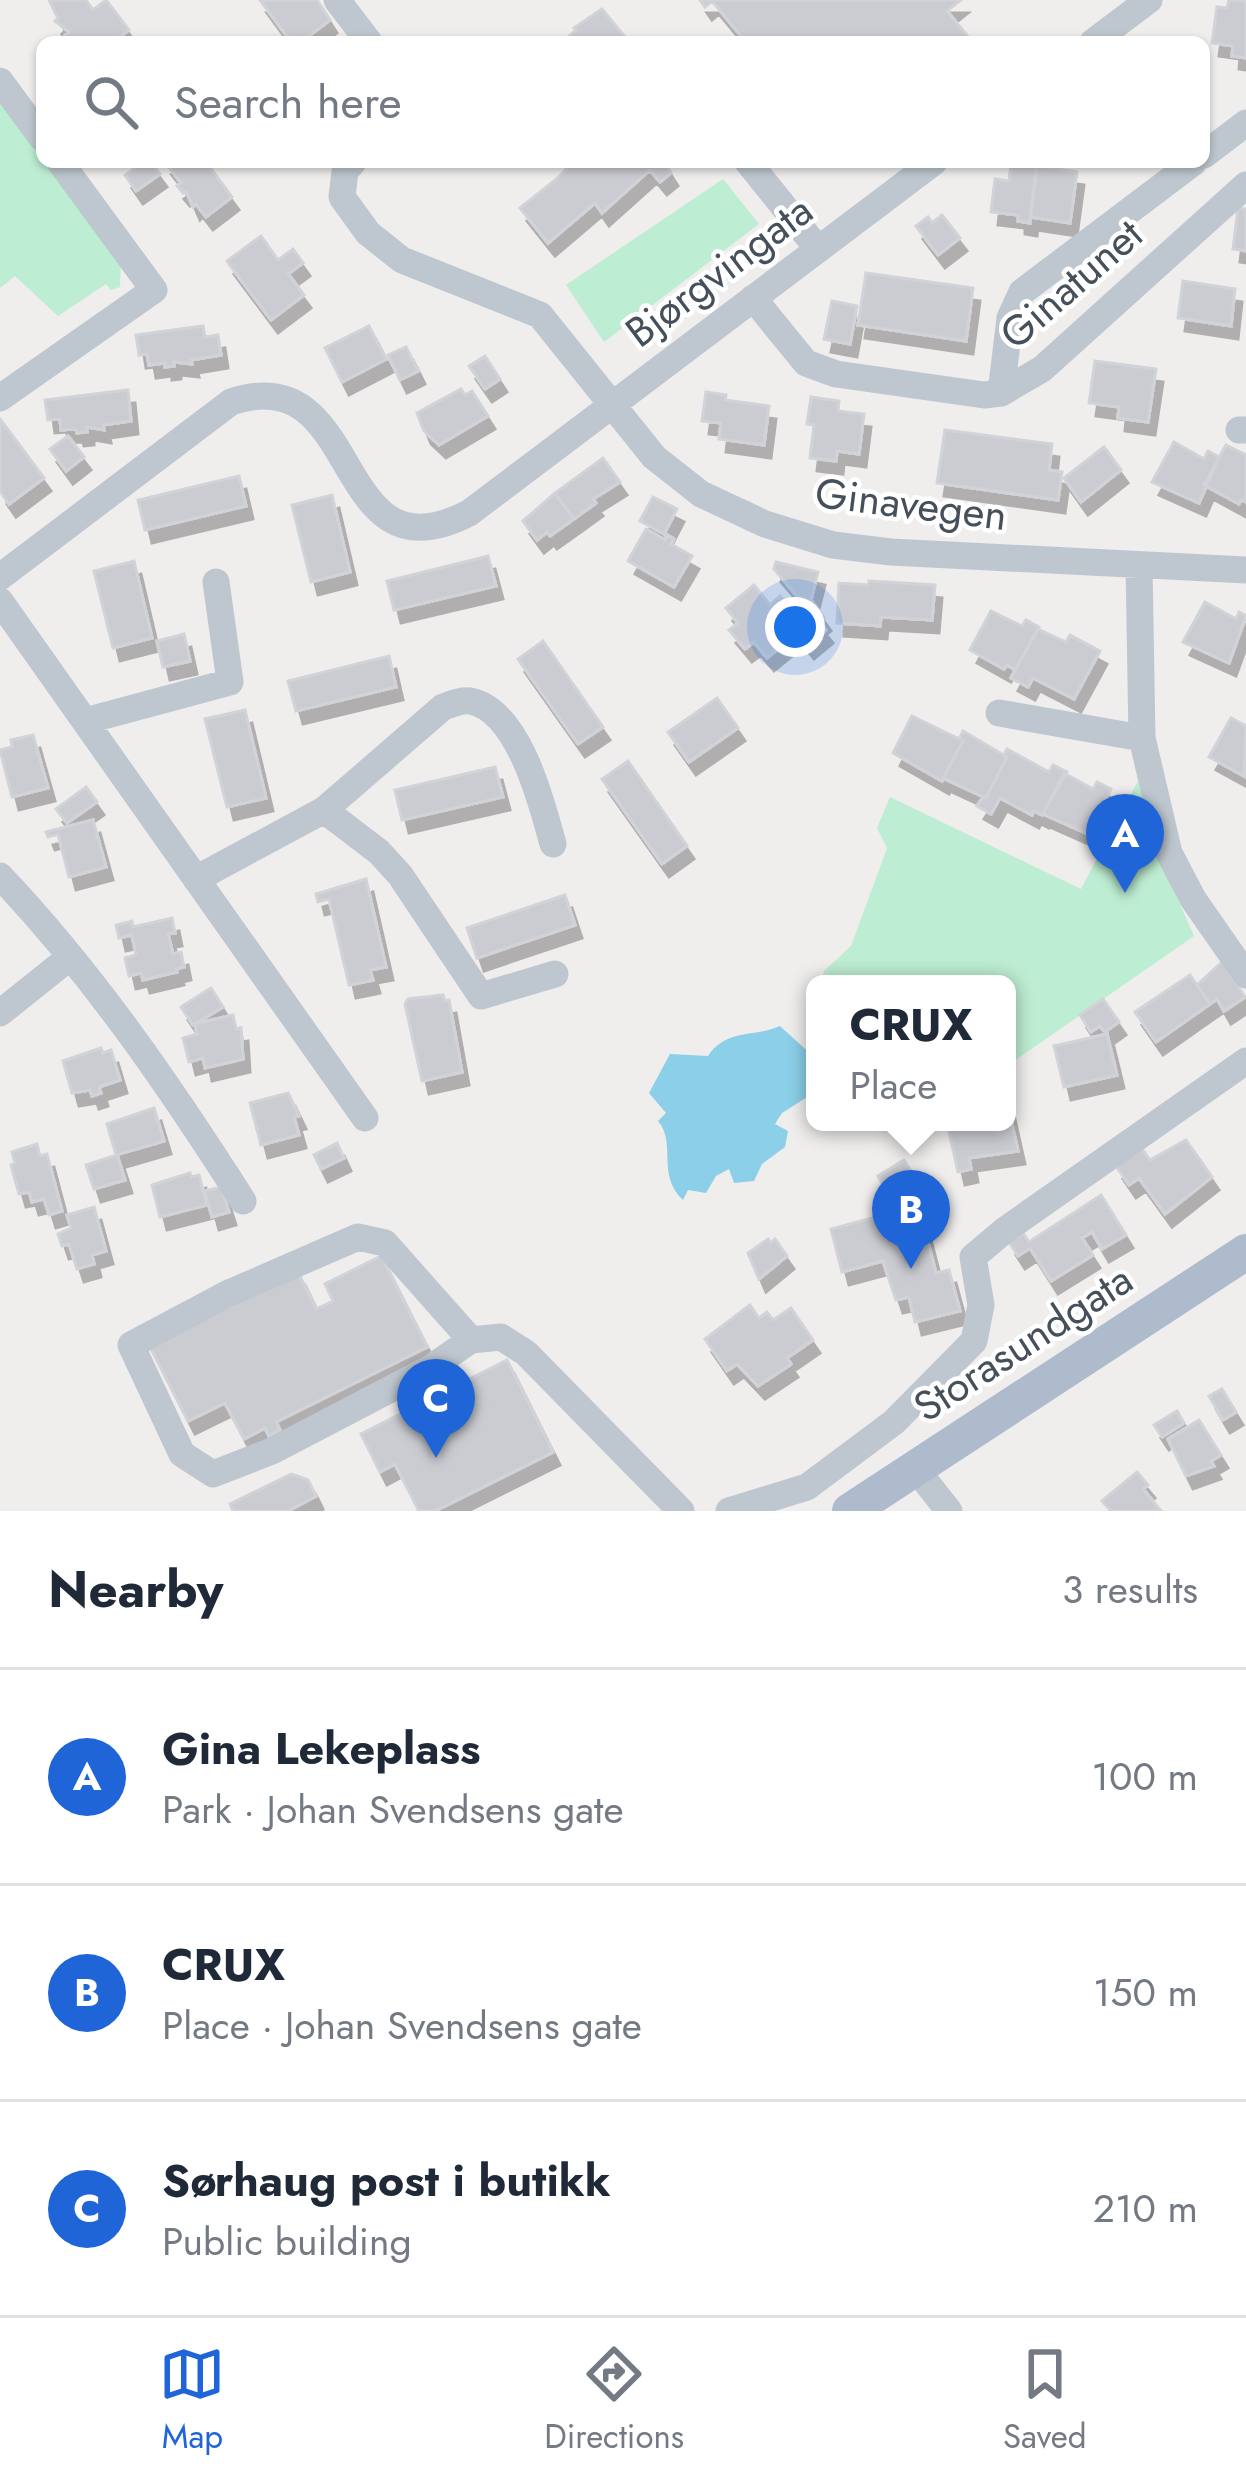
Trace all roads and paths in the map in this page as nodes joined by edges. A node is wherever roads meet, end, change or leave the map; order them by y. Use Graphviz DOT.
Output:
graph roads {
  1 [pos="338,0"];
  2 [pos="1149,0"];
  3 [pos="365,36"];
  4 [pos="1101,36"];
  5 [pos="0,81"];
  6 [pos="1246,123"];
  7 [pos="36,130"];
  8 [pos="1210,150"];
  9 [pos="64,168"];
  10 [pos="348,168"];
  11 [pos="753,168"];
  12 [pos="926,168"];
  13 [pos="1187,168"];
  14 [pos="1246,185"];
  15 [pos="818,250"];
  16 [pos="753,298"];
  17 [pos="1001,393"];
  18 [pos="0,398"];
  19 [pos="613,404"];
  20 [pos="1138,565"];
  21 [pos="1246,570"];
  22 [pos="0,577"];
  23 [pos="215,582"];
  24 [pos="0,602"];
  25 [pos="999,713"];
  26 [pos="85,721"];
  27 [pos="1142,738"];
  28 [pos="324,809"];
  29 [pos="553,844"];
  30 [pos="0,876"];
  31 [pos="196,879"];
  32 [pos="70,957"];
  33 [pos="555,974"];
  34 [pos="1246,975"];
  35 [pos="0,1013"];
  36 [pos="1246,1061"];
  37 [pos="365,1118"];
  38 [pos="243,1201"];
  39 [pos="1246,1252"];
  40 [pos="471,1340"];
  41 [pos="915,1468"];
  42 [pos="681,1511"];
  43 [pos="729,1511"];
  44 [pos="850,1511"];
  45 [pos="949,1511"];
  1 -- 3 [label="street"];
  2 -- 4 [label="street"];
  5 -- 7 [label="street"];
  6 -- 8 [label="street"];
  9 -- 18 [label="street"];
  10 -- 19 [label="street, Bjørgvingata"];
  11 -- 15 [label="street"];
  12 -- 15 [label="street, Bjørgvingata"];
  13 -- 17 [label="street, Ginatunet"];
  14 -- 17 [label="street, Ginatunet"];
  15 -- 16 [label="street, Bjørgvingata"];
  16 -- 17 [label="street, Ginatunet"];
  16 -- 19 [label="street, Bjørgvingata"];
  19 -- 20 [label="street, Ginavegen"];
  19 -- 22 [label="street, Bjørgvingata"];
  20 -- 21 [label="street, Ginavegen"];
  20 -- 27 [label="street"];
  23 -- 26 [label="street"];
  24 -- 26 [label="street"];
  25 -- 27 [label="street"];
  26 -- 31 [label="street"];
  27 -- 34 [label="street"];
  28 -- 29 [label="street"];
  28 -- 31 [label="street"];
  28 -- 33 [label="street"];
  30 -- 32 [label="street"];
  31 -- 37 [label="street"];
  32 -- 35 [label="street"];
  32 -- 38 [label="street"];
  36 -- 43 [label="street"];
  39 -- 41 [label="main road, Storasundgata"];
  40 -- 40 [label="street"];
  40 -- 42 [label="street"];
  41 -- 44 [label="main road, Storasundgata"];
  41 -- 45 [label="street"];
}
